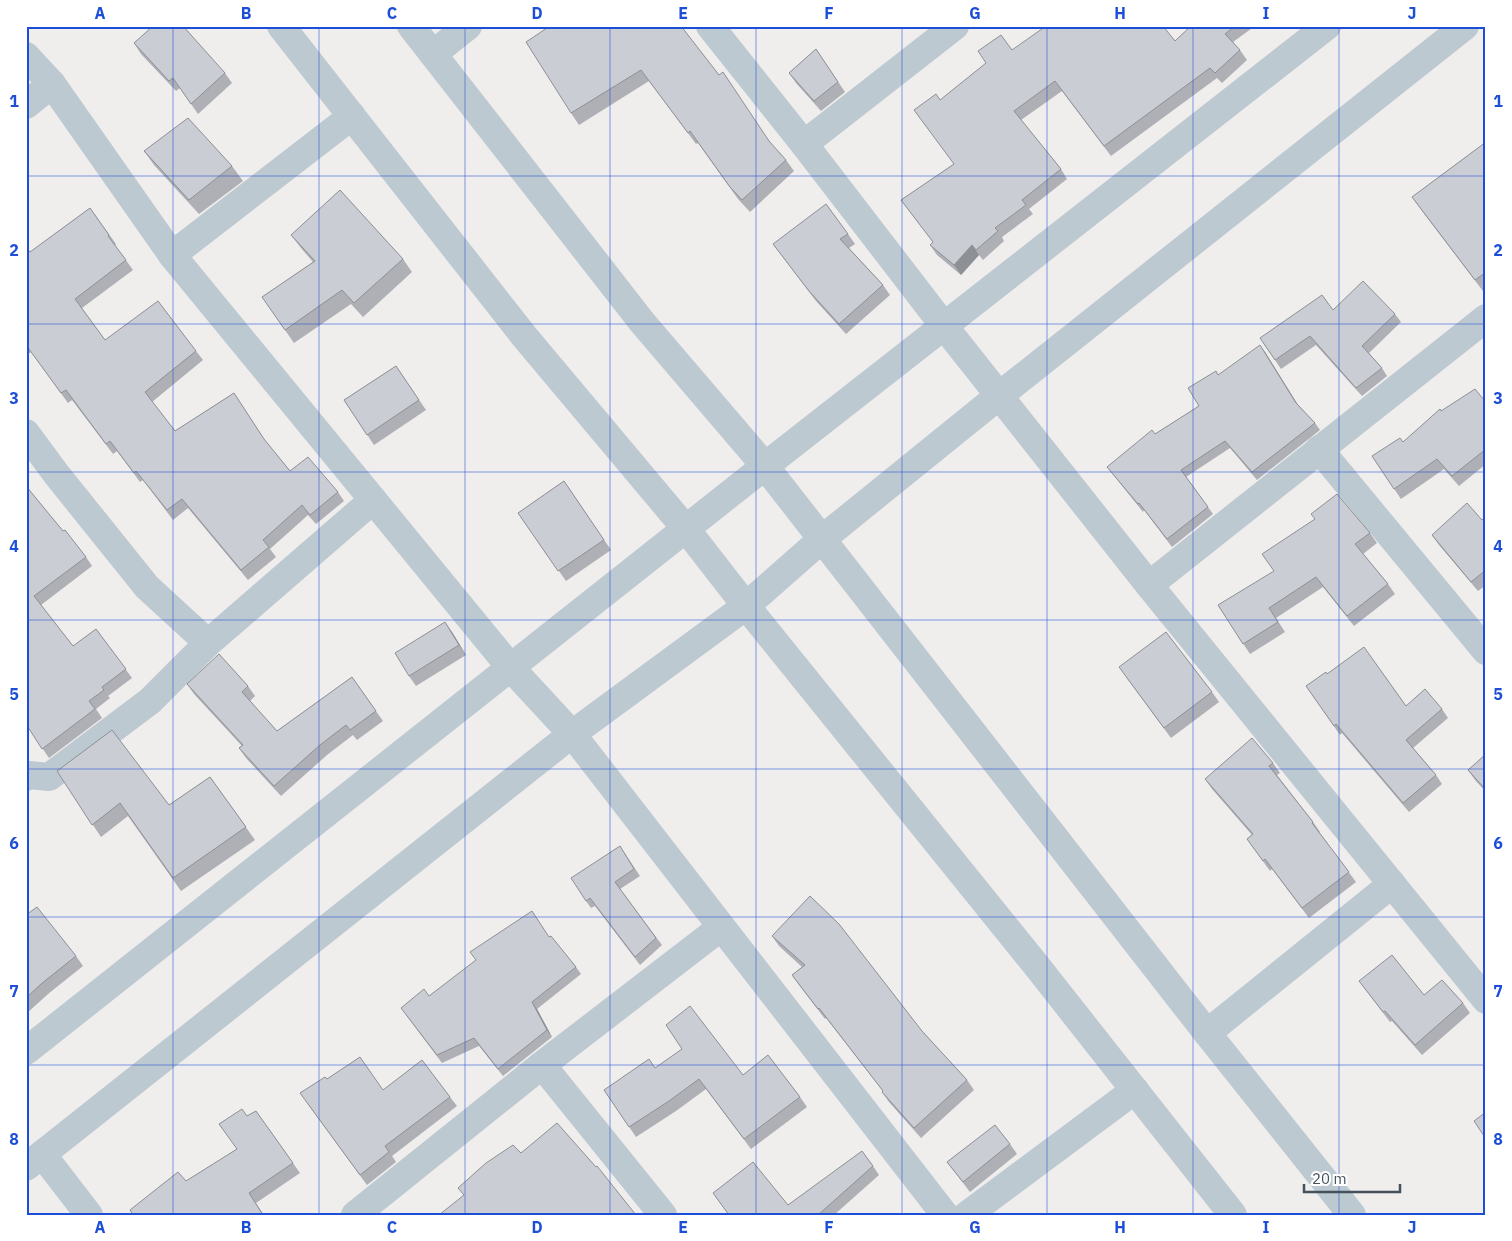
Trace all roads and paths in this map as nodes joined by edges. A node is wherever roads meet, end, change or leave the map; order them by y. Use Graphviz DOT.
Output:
graph roads {
  1 [pos="281,26"];
  2 [pos="411,26"];
  3 [pos="468,26"];
  4 [pos="710,26"];
  5 [pos="955,26"];
  6 [pos="1327,26"];
  7 [pos="1465,26"];
  8 [pos="432,54"];
  9 [pos="26,56"];
  10 [pos="52,84"];
  11 [pos="26,105"];
  12 [pos="352,116"];
  13 [pos="804,144"];
  14 [pos="172,255"];
  15 [pos="1486,318"];
  16 [pos="944,326"];
  17 [pos="1000,395"];
  18 [pos="26,433"];
  19 [pos="1319,449"];
  20 [pos="765,466"];
  21 [pos="372,500"];
  22 [pos="686,529"];
  23 [pos="822,539"];
  24 [pos="1149,585"];
  25 [pos="746,606"];
  26 [pos="208,643"];
  27 [pos="1486,651"];
  28 [pos="511,668"];
  29 [pos="572,734"];
  30 [pos="27,775"];
  31 [pos="1392,884"];
  32 [pos="720,928"];
  33 [pos="1481,984"];
  34 [pos="1207,1033"];
  35 [pos="26,1051"];
  36 [pos="542,1065"];
  37 [pos="1136,1090"];
  38 [pos="34,1160"];
  39 [pos="369,1210"];
  40 [pos="90,1215"];
  41 [pos="663,1215"];
  42 [pos="945,1215"];
  43 [pos="967,1215"];
  44 [pos="1233,1215"];
  45 [pos="1352,1215"];
  1 -- 12 [label="street"];
  2 -- 8 [label="street"];
  3 -- 8 [label="street"];
  4 -- 13 [label="street"];
  5 -- 13 [label="street"];
  6 -- 16 [label="street"];
  7 -- 17 [label="street"];
  8 -- 20 [label="street"];
  9 -- 10 [label="street"];
  10 -- 11 [label="street"];
  10 -- 14 [label="street"];
  12 -- 14 [label="street"];
  12 -- 22 [label="street"];
  13 -- 16 [label="street"];
  14 -- 21 [label="street"];
  15 -- 19 [label="street"];
  16 -- 17 [label="street"];
  16 -- 20 [label="street"];
  17 -- 23 [label="street"];
  17 -- 24 [label="street"];
  18 -- 26 [label="street"];
  19 -- 24 [label="street"];
  19 -- 27 [label="street"];
  20 -- 22 [label="street"];
  20 -- 23 [label="street"];
  21 -- 26 [label="street"];
  21 -- 28 [label="street"];
  22 -- 25 [label="street"];
  22 -- 28 [label="street"];
  23 -- 25 [label="street"];
  23 -- 34 [label="street"];
  24 -- 31 [label="street"];
  25 -- 29 [label="street"];
  25 -- 37 [label="street"];
  26 -- 30 [label="street"];
  28 -- 29 [label="street"];
  28 -- 35 [label="street"];
  29 -- 32 [label="street"];
  29 -- 38 [label="street"];
  31 -- 33 [label="street"];
  31 -- 34 [label="street"];
  32 -- 36 [label="street"];
  32 -- 42 [label="street"];
  34 -- 45 [label="street"];
  36 -- 39 [label="street"];
  36 -- 41 [label="street"];
  37 -- 43 [label="street"];
  37 -- 44 [label="street"];
  38 -- 40 [label="street"];
}
